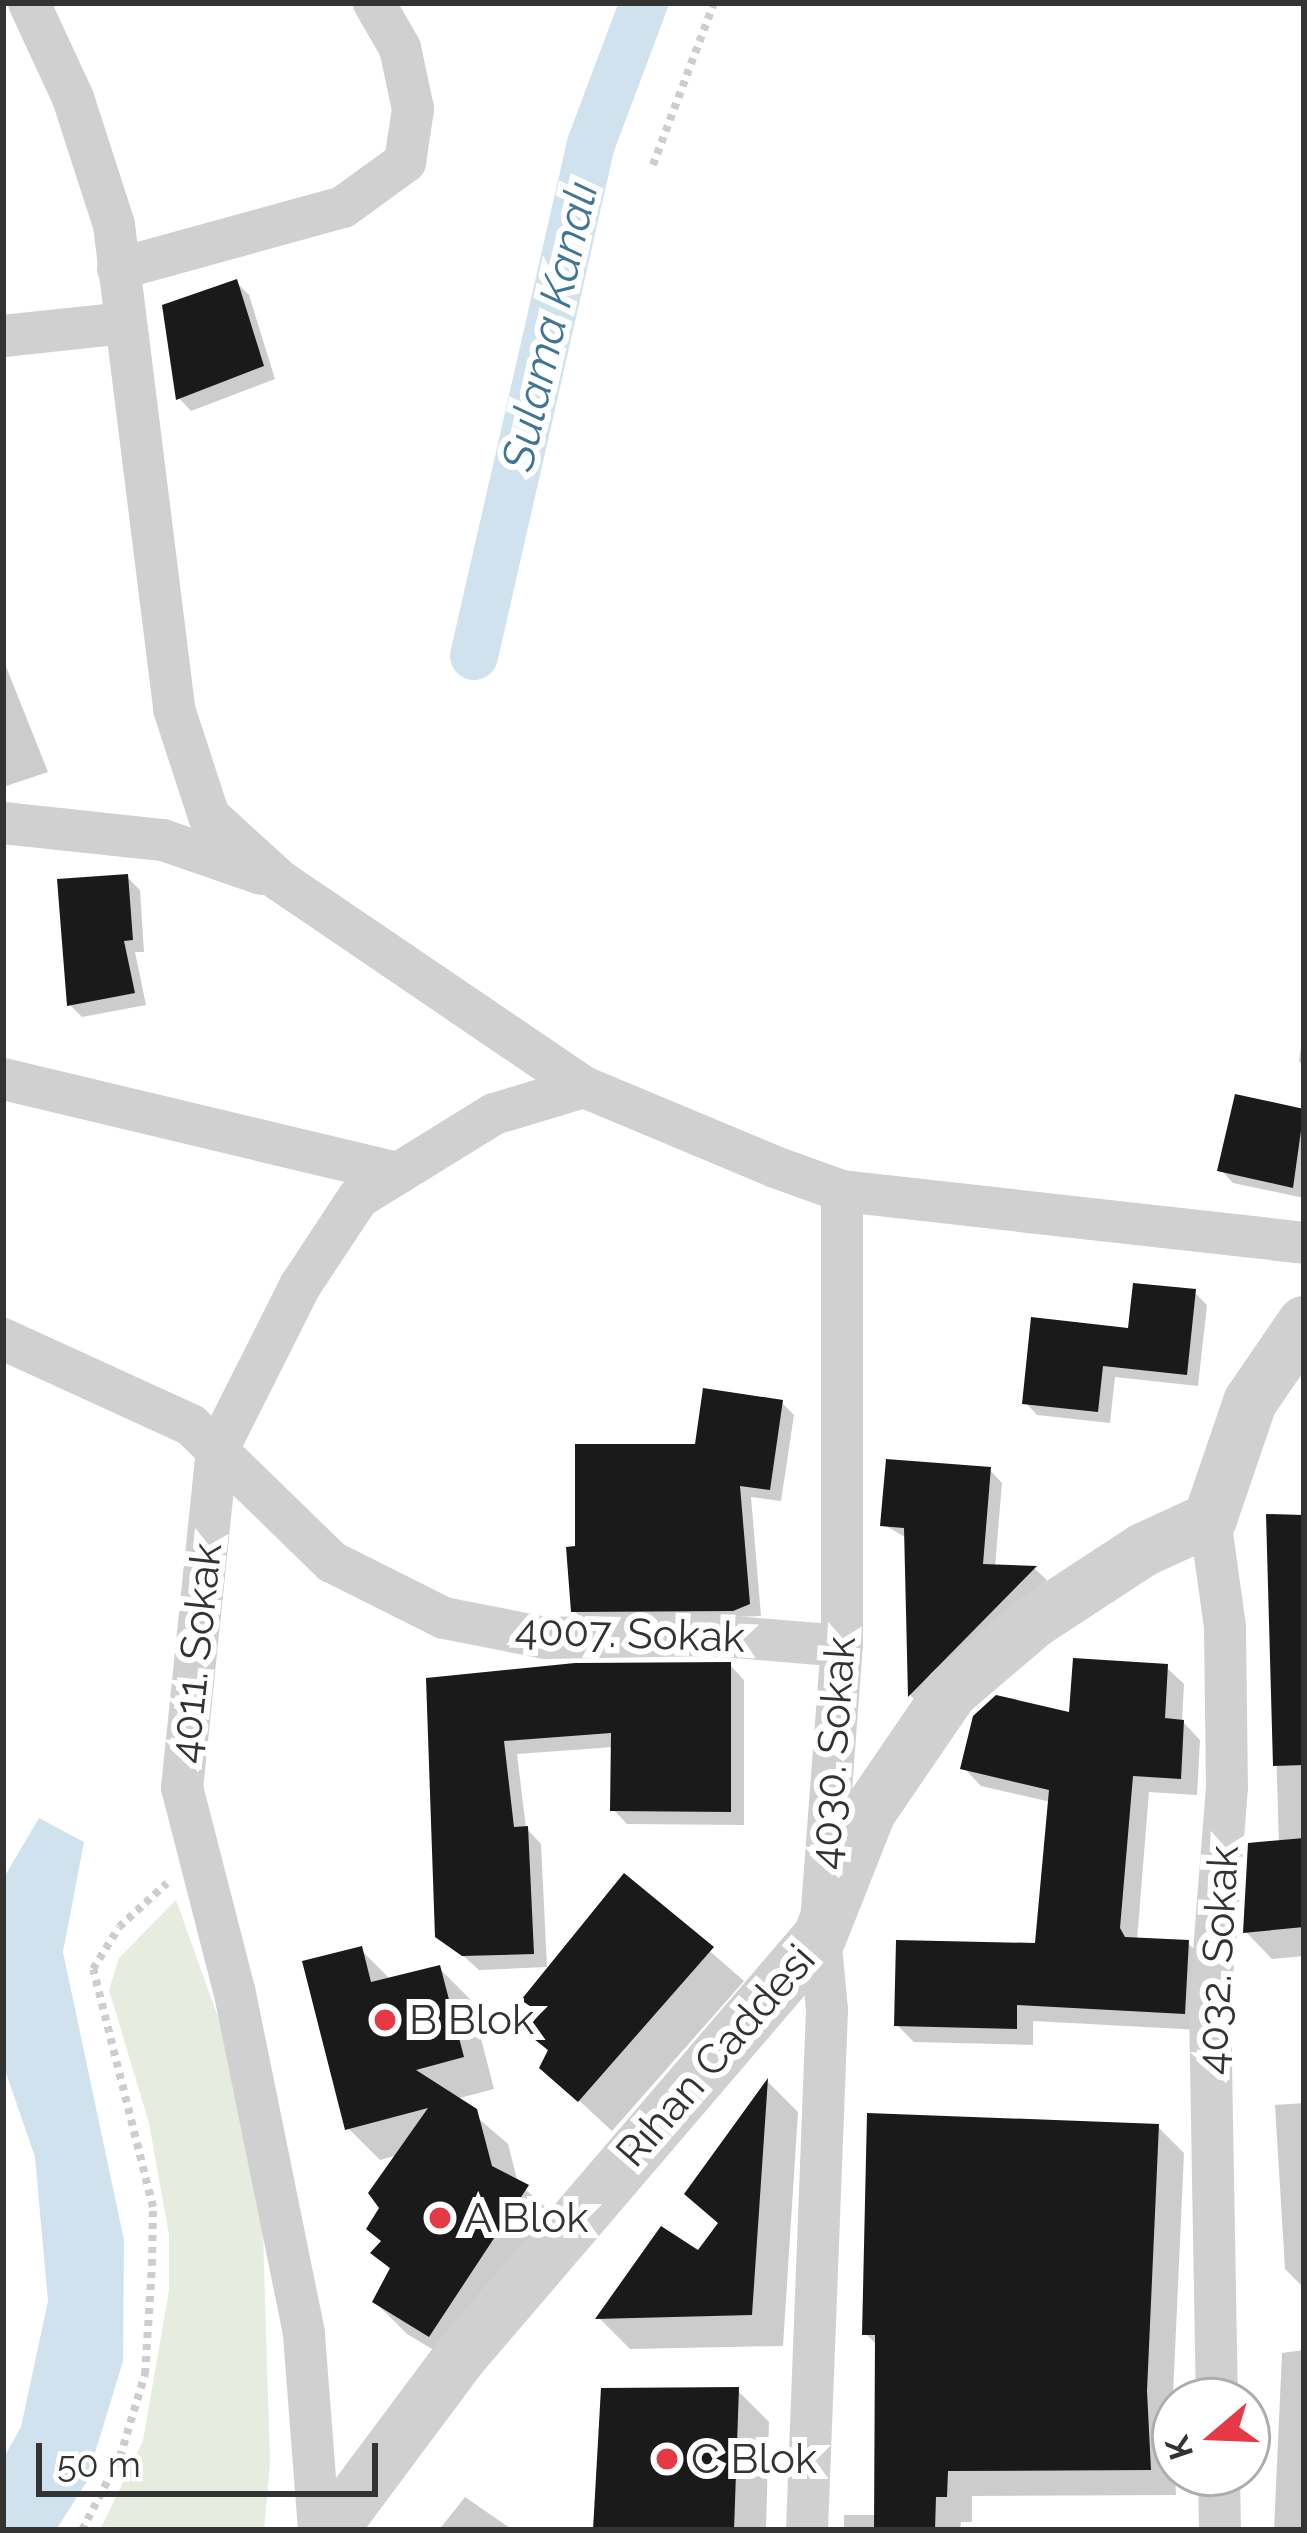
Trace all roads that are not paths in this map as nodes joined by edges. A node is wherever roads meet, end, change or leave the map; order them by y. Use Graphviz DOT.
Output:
graph roads {
  1 [pos="28,3"];
  2 [pos="374,3"];
  3 [pos="118,268"];
  4 [pos="124,323"];
  5 [pos="3,336"];
  6 [pos="3,823"];
  7 [pos="279,880"];
  8 [pos="3,1079"];
  9 [pos="584,1087"];
  10 [pos="398,1173"];
  11 [pos="842,1191"];
  12 [pos="1304,1243"];
  13 [pos="1304,1323"];
  14 [pos="3,1339"];
  15 [pos="217,1451"];
  16 [pos="1210,1519"];
  17 [pos="842,1646"];
  18 [pos="820,1936"];
  19 [pos="1217,2377"];
  20 [pos="1219,2497"];
  21 [pos="319,2530"];
  22 [pos="331,2530"];
  23 [pos="807,2530"];
  24 [pos="1220,2530"];
  1 -- 3 [label="street"];
  2 -- 3 [label="street"];
  3 -- 4 [label="street"];
  4 -- 5 [label="street"];
  4 -- 7 [label="street"];
  6 -- 7 [label="street"];
  7 -- 9 [label="street"];
  8 -- 10 [label="street"];
  9 -- 10 [label="street, 4011. Sokak"];
  9 -- 11 [label="street"];
  10 -- 15 [label="street, 4011. Sokak"];
  11 -- 12 [label="street"];
  11 -- 17 [label="street, 4030. Sokak"];
  13 -- 16 [label="street"];
  14 -- 15 [label="street, 4007. Sokak"];
  15 -- 17 [label="street, 4007. Sokak"];
  15 -- 21 [label="street, 4011. Sokak"];
  16 -- 18 [label="street, Rıhan Caddesi"];
  16 -- 19 [label="street, 4032. Sokak"];
  17 -- 18 [label="street, 4030. Sokak"];
  18 -- 22 [label="street, Rıhan Caddesi"];
  18 -- 23 [label="street, 4030. Sokak"];
  20 -- 24 [label="street"];
}
